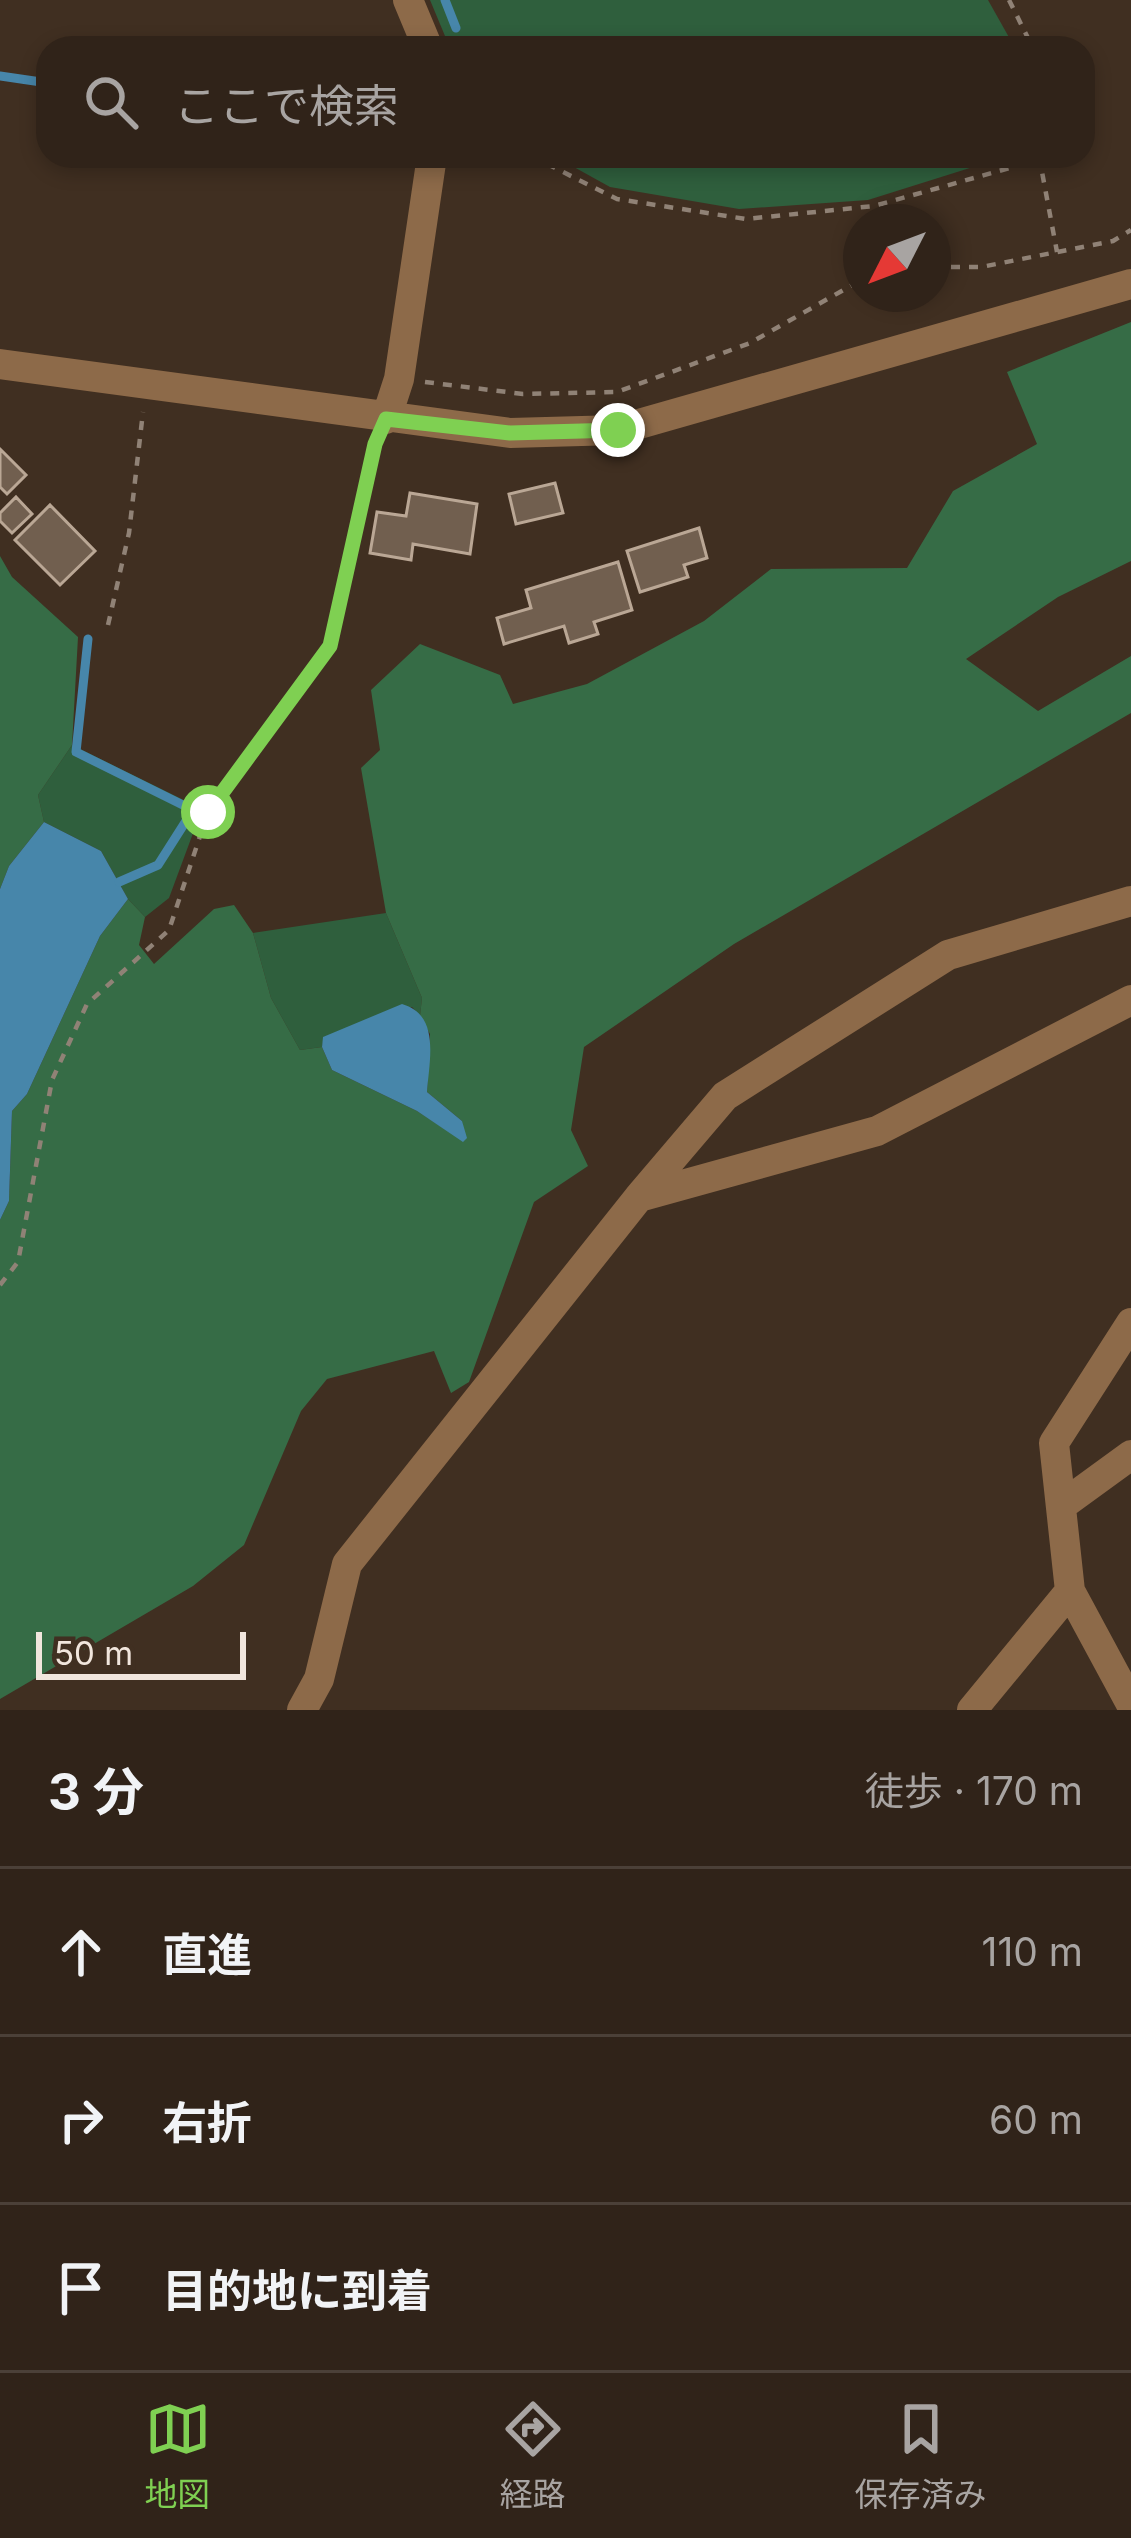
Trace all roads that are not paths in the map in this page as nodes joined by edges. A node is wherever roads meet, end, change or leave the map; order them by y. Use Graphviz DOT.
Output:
graph roads {
  1 [pos="408,0"];
  2 [pos="423,36"];
  3 [pos="430,168"];
  4 [pos="1131,284"];
  5 [pos="0,364"];
  6 [pos="386,419"];
  7 [pos="1131,901"];
  8 [pos="1131,1000"];
  9 [pos="639,1197"];
  10 [pos="1131,1323"];
  11 [pos="1131,1455"];
  12 [pos="1061,1506"];
  13 [pos="1070,1592"];
  14 [pos="1131,1704"];
  15 [pos="302,1710"];
  16 [pos="972,1710"];
  1 -- 2 [label="street"];
  3 -- 6 [label="street"];
  4 -- 6 [label="street"];
  5 -- 6 [label="street"];
  7 -- 9 [label="street"];
  8 -- 9 [label="street"];
  9 -- 15 [label="street"];
  10 -- 12 [label="street"];
  11 -- 12 [label="street"];
  12 -- 13 [label="street"];
  13 -- 14 [label="street"];
  13 -- 16 [label="street"];
}
